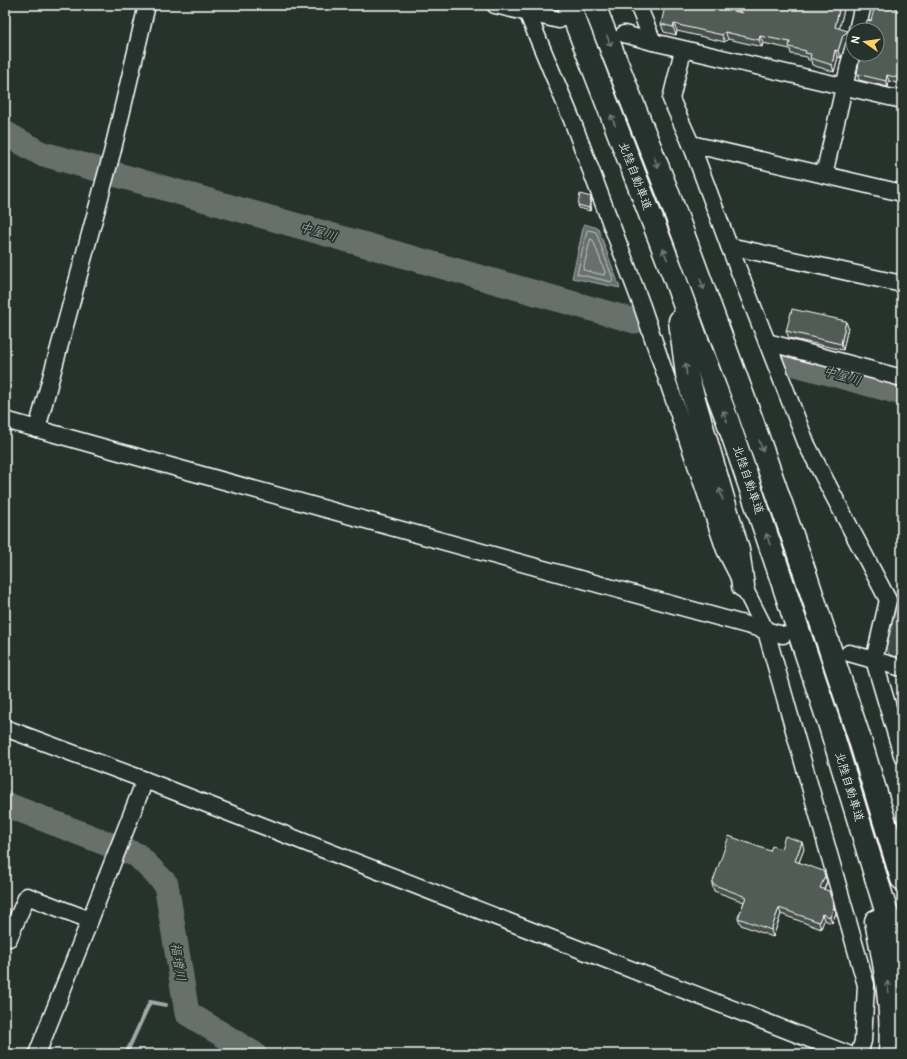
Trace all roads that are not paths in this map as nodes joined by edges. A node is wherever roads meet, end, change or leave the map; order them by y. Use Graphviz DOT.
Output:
graph roads {
  1 [pos="147,5"];
  2 [pos="495,5"];
  3 [pos="594,5"];
  4 [pos="638,5"];
  5 [pos="863,5"];
  6 [pos="526,9"];
  7 [pos="564,12"];
  8 [pos="859,22"];
  9 [pos="624,34"];
  10 [pos="653,42"];
  11 [pos="683,50"];
  12 [pos="850,62"];
  13 [pos="844,87"];
  14 [pos="902,100"];
  15 [pos="691,144"];
  16 [pos="824,175"];
  17 [pos="902,193"];
  18 [pos="729,246"];
  19 [pos="675,279"];
  20 [pos="902,284"];
  21 [pos="767,342"];
  22 [pos="902,378"];
  23 [pos="5,420"];
  24 [pos="37,429"];
  25 [pos="775,560"];
  26 [pos="743,586"];
  27 [pos="766,631"];
  28 [pos="783,635"];
  29 [pos="849,653"];
  30 [pos="874,660"];
  31 [pos="902,668"];
  32 [pos="5,728"];
  33 [pos="902,755"];
  34 [pos="145,780"];
  35 [pos="902,879"];
  36 [pos="90,920"];
  37 [pos="5,937"];
  38 [pos="902,963"];
  39 [pos="37,1054"];
  40 [pos="848,1054"];
  41 [pos="859,1054"];
  42 [pos="890,1054"];
  1 -- 24 [label="street"];
  2 -- 6 [label="street"];
  3 -- 35 [label="highway, 北陸自動車道, one-way"];
  4 -- 10 [label="street"];
  5 -- 8 [label="street"];
  6 -- 7 [label="street"];
  6 -- 26 [label="street"];
  19 -- 7 [label="highway, 北陸自動車道, one-way"];
  9 -- 10 [label="street"];
  10 -- 11 [label="street"];
  11 -- 13 [label="street"];
  11 -- 15 [label="street"];
  12 -- 13 [label="street"];
  13 -- 14 [label="street"];
  13 -- 16 [label="street"];
  15 -- 16 [label="street"];
  15 -- 18 [label="street"];
  16 -- 17 [label="street"];
  18 -- 20 [label="street"];
  18 -- 21 [label="street"];
  25 -- 19 [label="highway, 北陸自動車道, one-way"];
  26 -- 19 [label="highway, one-way"];
  21 -- 22 [label="street"];
  21 -- 30 [label="street"];
  23 -- 24 [label="street"];
  24 -- 27 [label="street"];
  25 -- 38 [label="highway, 北陸自動車道"];
  42 -- 25 [label="highway, one-way"];
  26 -- 27 [label="street"];
  27 -- 28 [label="street"];
  27 -- 41 [label="street"];
  29 -- 30 [label="street"];
  30 -- 31 [label="street"];
  30 -- 33 [label="street"];
  32 -- 34 [label="street"];
  34 -- 36 [label="street"];
  34 -- 40 [label="street"];
  36 -- 37 [label="street"];
  36 -- 39 [label="street"];
}
